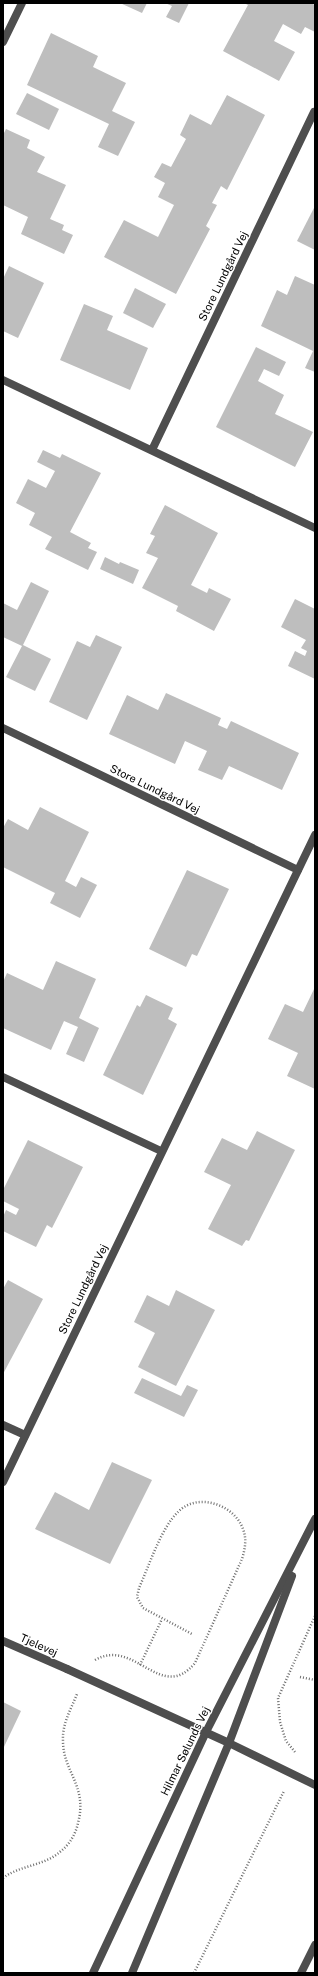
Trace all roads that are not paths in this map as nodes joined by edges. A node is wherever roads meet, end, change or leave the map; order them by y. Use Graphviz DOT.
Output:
graph roads {
  1 [pos="22,3"];
  2 [pos="3,42"];
  3 [pos="314,112"];
  4 [pos="3,380"];
  5 [pos="152,450"];
  6 [pos="315,528"];
  7 [pos="3,728"];
  8 [pos="315,835"];
  9 [pos="298,870"];
  10 [pos="3,1077"];
  11 [pos="161,1152"];
  12 [pos="3,1425"];
  13 [pos="25,1436"];
  14 [pos="3,1482"];
  15 [pos="315,1519"];
  16 [pos="305,1541"];
  17 [pos="3,1641"];
  18 [pos="206,1732"];
  19 [pos="229,1742"];
  20 [pos="315,1785"];
  21 [pos="315,1945"];
  22 [pos="93,1973"];
  23 [pos="132,1973"];
  24 [pos="301,1973"];
  1 -- 2 [label="street"];
  3 -- 5 [label="street, Store Lundgård Vej"];
  4 -- 5 [label="street"];
  5 -- 6 [label="street"];
  7 -- 9 [label="street, Store Lundgård Vej"];
  8 -- 9 [label="street, Store Lundgård Vej"];
  9 -- 11 [label="street, Store Lundgård Vej"];
  10 -- 11 [label="street"];
  11 -- 13 [label="street, Store Lundgård Vej"];
  12 -- 13 [label="street"];
  13 -- 14 [label="street, Store Lundgård Vej"];
  15 -- 16 [label="street, Hilmar Sølunds Vej"];
  16 -- 18 [label="street, Hilmar Sølunds Vej"];
  16 -- 19 [label="street, Hilmar Sølunds Vej"];
  17 -- 18 [label="street, Tjelevej"];
  18 -- 19 [label="street, Tjelevej"];
  18 -- 22 [label="street, Hilmar Sølunds Vej"];
  19 -- 20 [label="street, Tjelevej"];
  19 -- 23 [label="street, Hilmar Sølunds Vej"];
  21 -- 24 [label="street"];
}
